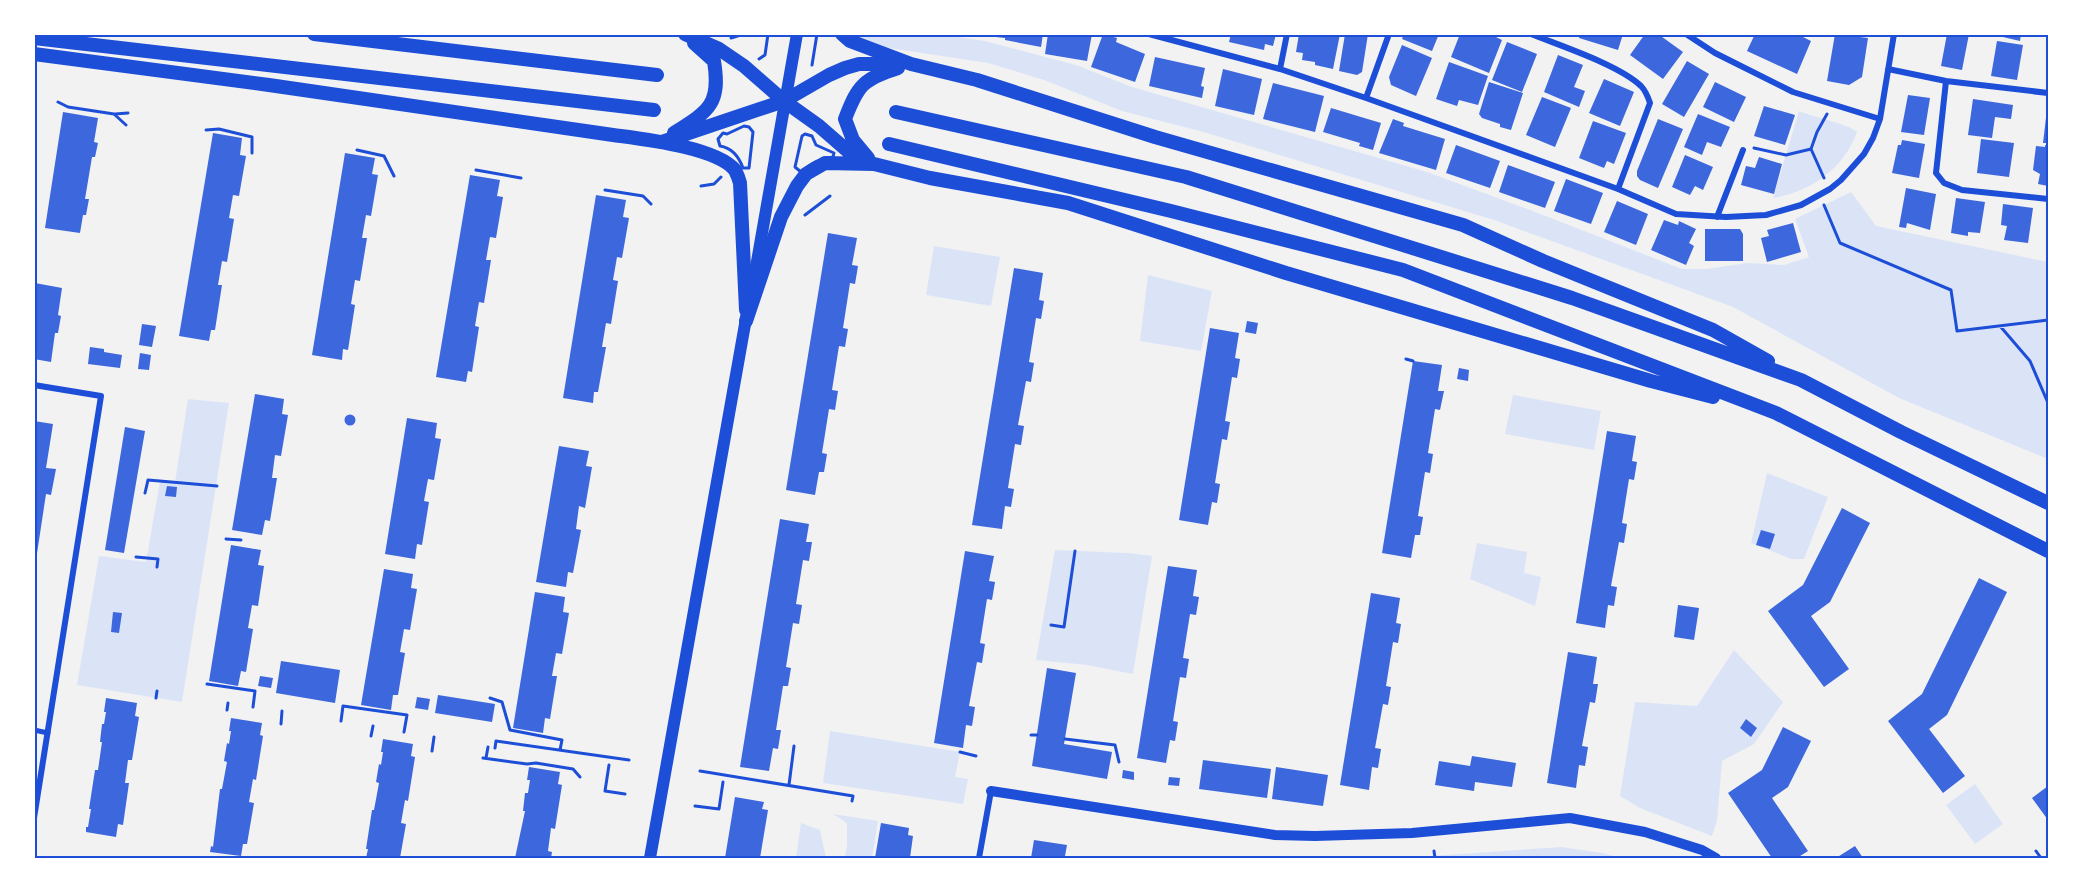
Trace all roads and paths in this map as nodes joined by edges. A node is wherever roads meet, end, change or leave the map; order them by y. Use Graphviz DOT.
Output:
graph roads {
  1 [pos="314,34"];
  2 [pos="684,34"];
  3 [pos="744,34"];
  4 [pos="768,34"];
  5 [pos="796,34"];
  6 [pos="817,34"];
  7 [pos="842,34"];
  8 [pos="1149,34"];
  9 [pos="1179,34"];
  10 [pos="1287,34"];
  11 [pos="1389,34"];
  12 [pos="1531,34"];
  13 [pos="1686,34"];
  14 [pos="1894,34"];
  15 [pos="34,38"];
  16 [pos="731,42"];
  17 [pos="1178,42"];
  18 [pos="34,54"];
  19 [pos="751,59"];
  20 [pos="911,64"];
  21 [pos="815,69"];
  22 [pos="1280,69"];
  23 [pos="1888,69"];
  24 [pos="657,75"];
  25 [pos="1946,81"];
  26 [pos="2049,93"];
  27 [pos="1366,98"];
  28 [pos="784,101"];
  29 [pos="58,102"];
  30 [pos="1832,104"];
  31 [pos="654,110"];
  32 [pos="896,112"];
  33 [pos="128,113"];
  34 [pos="114,114"];
  35 [pos="1880,118"];
  36 [pos="126,125"];
  37 [pos="206,130"];
  38 [pos="660,142"];
  39 [pos="889,144"];
  40 [pos="1811,149"];
  41 [pos="357,150"];
  42 [pos="1743,150"];
  43 [pos="252,153"];
  44 [pos="874,164"];
  45 [pos="748,168"];
  46 [pos="476,170"];
  47 [pos="394,176"];
  48 [pos="521,178"];
  49 [pos="714,184"];
  50 [pos="701,186"];
  51 [pos="1618,189"];
  52 [pos="1830,189"];
  53 [pos="605,190"];
  54 [pos="1820,195"];
  55 [pos="830,196"];
  56 [pos="2049,199"];
  57 [pos="651,204"];
  58 [pos="805,215"];
  59 [pos="1717,217"];
  60 [pos="2049,320"];
  61 [pos="746,321"];
  62 [pos="2000,326"];
  63 [pos="1406,359"];
  64 [pos="1413,361"];
  65 [pos="1802,380"];
  66 [pos="34,385"];
  67 [pos="2049,404"];
  68 [pos="1776,413"];
  69 [pos="217,486"];
  70 [pos="145,493"];
  71 [pos="2049,503"];
  72 [pos="226,539"];
  73 [pos="241,540"];
  74 [pos="1075,550"];
  75 [pos="2049,551"];
  76 [pos="136,557"];
  77 [pos="157,567"];
  78 [pos="1051,625"];
  79 [pos="207,684"];
  80 [pos="157,691"];
  81 [pos="156,698"];
  82 [pos="490,698"];
  83 [pos="228,703"];
  84 [pos="253,707"];
  85 [pos="227,710"];
  86 [pos="282,711"];
  87 [pos="341,721"];
  88 [pos="281,724"];
  89 [pos="373,726"];
  90 [pos="34,730"];
  91 [pos="404,732"];
  92 [pos="48,733"];
  93 [pos="1031,735"];
  94 [pos="1036,735"];
  95 [pos="370,736"];
  96 [pos="434,737"];
  97 [pos="1065,739"];
  98 [pos="794,746"];
  99 [pos="488,747"];
  100 [pos="495,748"];
  101 [pos="560,750"];
  102 [pos="432,751"];
  103 [pos="960,752"];
  104 [pos="976,756"];
  105 [pos="629,760"];
  106 [pos="1119,762"];
  107 [pos="609,765"];
  108 [pos="700,771"];
  109 [pos="580,777"];
  110 [pos="723,782"];
  111 [pos="789,785"];
  112 [pos="992,791"];
  113 [pos="625,794"];
  114 [pos="852,801"];
  115 [pos="695,806"];
  116 [pos="34,818"];
  117 [pos="1434,851"];
  118 [pos="2036,851"];
  119 [pos="650,858"];
  120 [pos="979,858"];
  121 [pos="1435,858"];
  122 [pos="1716,858"];
  123 [pos="2040,858"];
  1 -- 24 [label="highway"];
  2 -- 28 [label="highway"];
  2 -- 38 [label="highway"];
  3 -- 16 [label="path"];
  4 -- 19 [label="path"];
  5 -- 28 [label="main road"];
  6 -- 21 [label="path"];
  7 -- 20 [label="highway"];
  8 -- 17 [label="street"];
  9 -- 17 [label="street"];
  10 -- 22 [label="street"];
  11 -- 27 [label="street"];
  12 -- 51 [label="street"];
  13 -- 30 [label="street"];
  14 -- 23 [label="street"];
  15 -- 31 [label="highway"];
  17 -- 22 [label="street"];
  18 -- 38 [label="highway"];
  20 -- 28 [label="highway"];
  20 -- 44 [label="highway"];
  20 -- 65 [label="highway"];
  22 -- 27 [label="street"];
  23 -- 25 [label="street"];
  23 -- 35 [label="street"];
  25 -- 26 [label="street"];
  25 -- 56 [label="street"];
  27 -- 51 [label="street"];
  28 -- 38 [label="highway"];
  28 -- 44 [label="highway"];
  28 -- 61 [label="main road"];
  29 -- 34 [label="path"];
  30 -- 35 [label="street"];
  30 -- 40 [label="path"];
  32 -- 65 [label="highway"];
  33 -- 34 [label="path"];
  34 -- 36 [label="path"];
  35 -- 52 [label="street"];
  37 -- 43 [label="path"];
  38 -- 61 [label="highway"];
  39 -- 68 [label="highway"];
  40 -- 42 [label="path"];
  40 -- 52 [label="path"];
  41 -- 47 [label="path"];
  42 -- 59 [label="street"];
  44 -- 61 [label="highway"];
  44 -- 68 [label="highway"];
  45 -- 45 [label="path"];
  46 -- 48 [label="path"];
  49 -- 50 [label="path"];
  51 -- 59 [label="street"];
  52 -- 54 [label="street"];
  53 -- 57 [label="path"];
  54 -- 59 [label="street"];
  54 -- 62 [label="path"];
  55 -- 58 [label="path"];
  60 -- 62 [label="path"];
  61 -- 119 [label="main road"];
  62 -- 67 [label="path"];
  63 -- 64 [label="path"];
  65 -- 71 [label="highway"];
  66 -- 92 [label="street"];
  68 -- 75 [label="highway"];
  69 -- 70 [label="path"];
  72 -- 73 [label="path"];
  74 -- 78 [label="path"];
  76 -- 77 [label="path"];
  79 -- 84 [label="path"];
  80 -- 81 [label="path"];
  82 -- 101 [label="path"];
  83 -- 85 [label="path"];
  86 -- 88 [label="path"];
  87 -- 91 [label="path"];
  89 -- 95 [label="path"];
  90 -- 92 [label="street"];
  92 -- 116 [label="street"];
  93 -- 94 [label="path"];
  96 -- 102 [label="path"];
  97 -- 106 [label="path"];
  98 -- 111 [label="path"];
  99 -- 109 [label="path"];
  100 -- 101 [label="path"];
  101 -- 105 [label="path"];
  103 -- 104 [label="path"];
  107 -- 113 [label="path"];
  108 -- 111 [label="path"];
  110 -- 115 [label="path"];
  111 -- 114 [label="path"];
  112 -- 120 [label="street"];
  112 -- 122 [label="street"];
  117 -- 121 [label="path"];
  118 -- 123 [label="path"];
}
